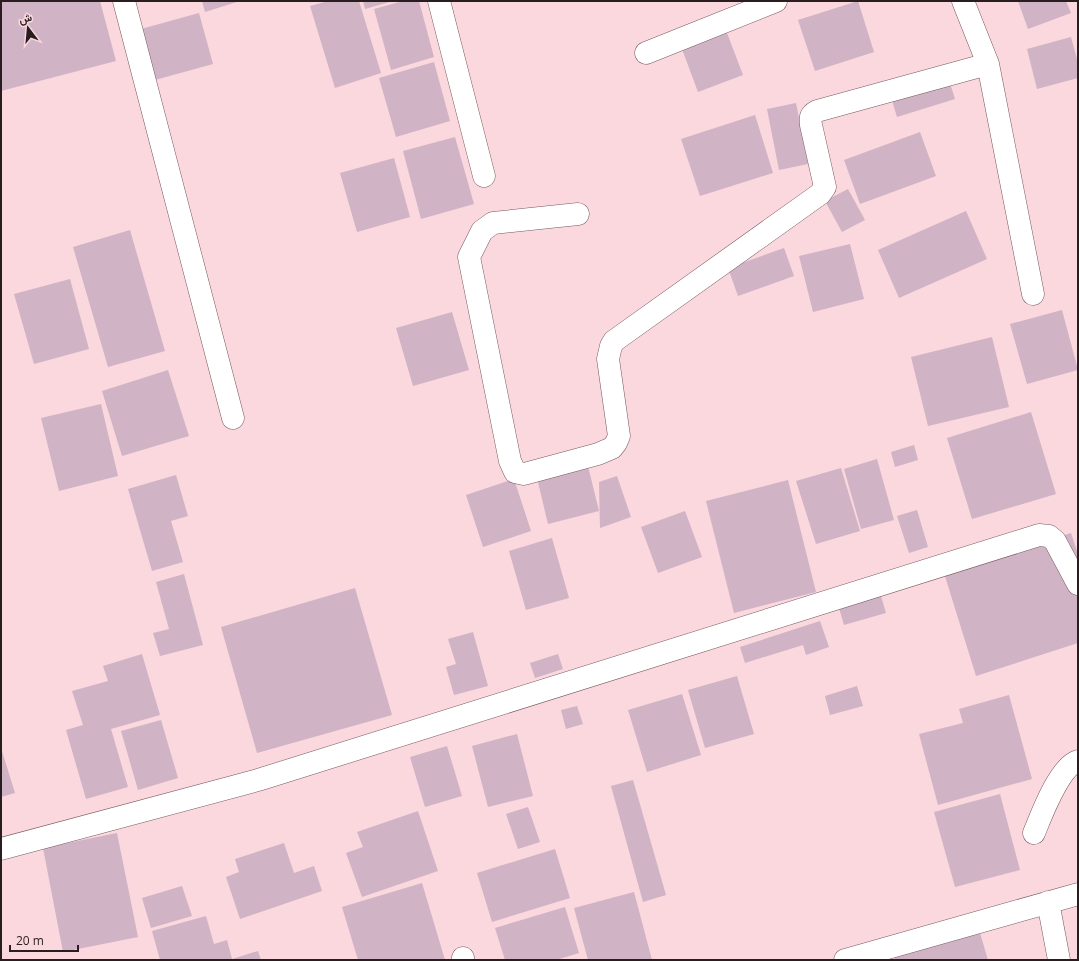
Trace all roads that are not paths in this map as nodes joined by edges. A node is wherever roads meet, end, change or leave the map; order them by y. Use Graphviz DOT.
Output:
graph roads {
  1 [pos="124,1"];
  2 [pos="439,1"];
  3 [pos="776,1"];
  4 [pos="963,1"];
  5 [pos="646,53"];
  6 [pos="988,64"];
  7 [pos="484,176"];
  8 [pos="578,214"];
  9 [pos="1034,294"];
  10 [pos="233,418"];
  11 [pos="1078,584"];
  12 [pos="1078,762"];
  13 [pos="1034,833"];
  14 [pos="1,849"];
  15 [pos="1078,894"];
  16 [pos="1048,902"];
  17 [pos="845,960"];
  18 [pos="1059,960"];
  1 -- 10 [label="street"];
  2 -- 7 [label="street"];
  3 -- 5 [label="street"];
  4 -- 6 [label="street"];
  6 -- 8 [label="street"];
  6 -- 9 [label="street"];
  11 -- 14 [label="street"];
  12 -- 13 [label="street"];
  15 -- 16 [label="street"];
  16 -- 17 [label="street"];
  16 -- 18 [label="street"];
}
